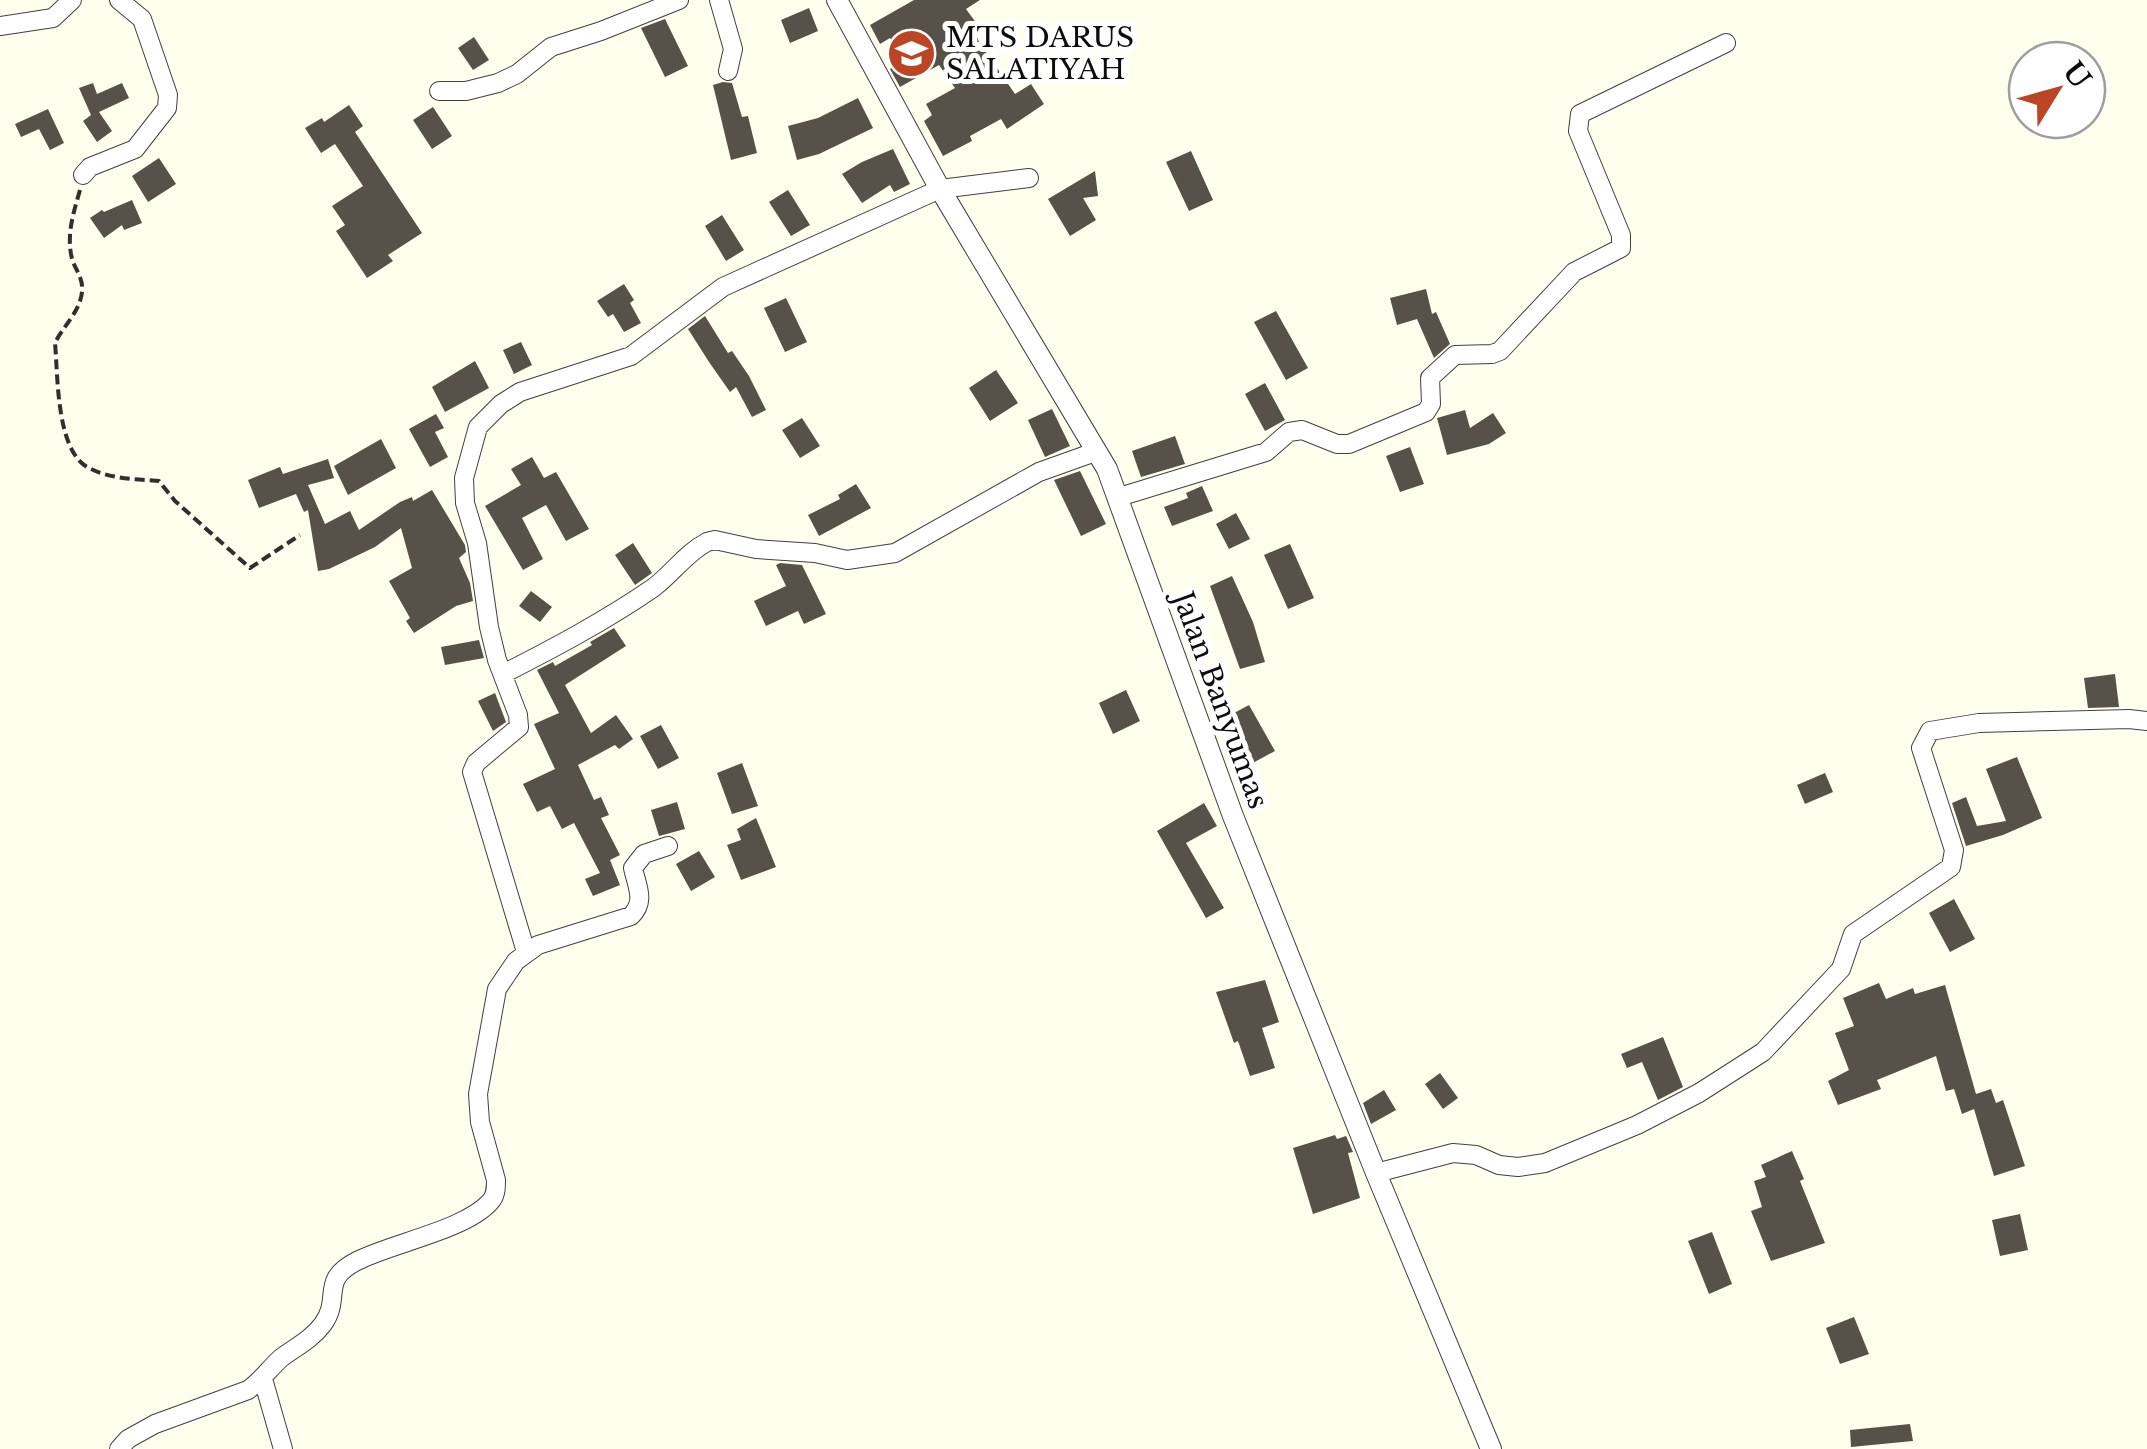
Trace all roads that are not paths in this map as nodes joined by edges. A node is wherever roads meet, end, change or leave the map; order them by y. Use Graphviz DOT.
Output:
graph roads {
  1 [pos="72,0"];
  2 [pos="120,0"];
  3 [pos="678,0"];
  4 [pos="719,0"];
  5 [pos="837,0"];
  6 [pos="0,26"];
  7 [pos="1726,43"];
  8 [pos="728,71"];
  9 [pos="439,91"];
  10 [pos="83,175"];
  11 [pos="1029,178"];
  12 [pos="940,188"];
  13 [pos="1095,452"];
  14 [pos="1119,497"];
  15 [pos="502,674"];
  16 [pos="2147,721"];
  17 [pos="668,846"];
  18 [pos="526,952"];
  19 [pos="1376,1173"];
  20 [pos="263,1379"];
  21 [pos="119,1449"];
  22 [pos="283,1449"];
  23 [pos="1491,1449"];
  1 -- 6 [label="street"];
  2 -- 10 [label="street"];
  3 -- 9 [label="street"];
  4 -- 8 [label="street"];
  5 -- 12 [label="street, Jalan Banyumas"];
  7 -- 14 [label="street"];
  11 -- 12 [label="street"];
  12 -- 13 [label="street, Jalan Banyumas"];
  12 -- 15 [label="street"];
  13 -- 14 [label="street, Jalan Banyumas"];
  13 -- 15 [label="street"];
  14 -- 19 [label="street, Jalan Banyumas"];
  15 -- 18 [label="street"];
  16 -- 19 [label="street"];
  17 -- 18 [label="street"];
  18 -- 20 [label="street"];
  19 -- 23 [label="street, Jalan Banyumas"];
  20 -- 21 [label="street"];
  20 -- 22 [label="street"];
}
